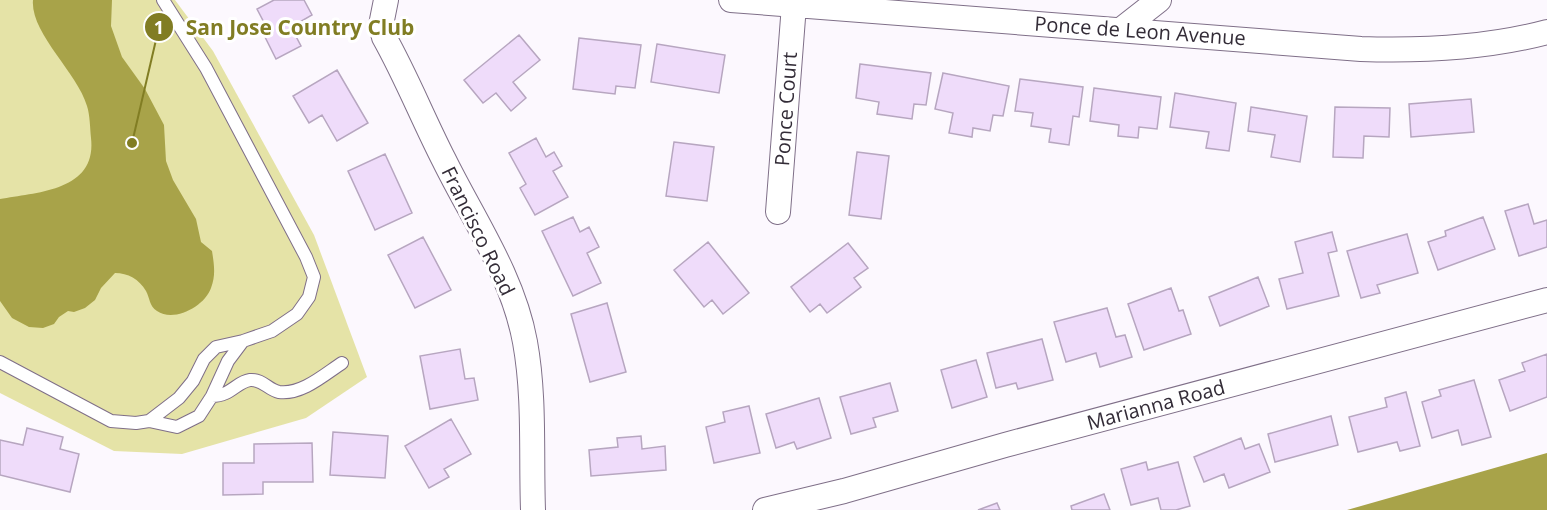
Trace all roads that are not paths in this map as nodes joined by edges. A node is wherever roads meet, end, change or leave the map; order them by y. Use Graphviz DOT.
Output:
graph roads {
  1 [pos="163,0"];
  2 [pos="386,0"];
  3 [pos="732,0"];
  4 [pos="1159,0"];
  5 [pos="794,5"];
  6 [pos="1122,29"];
  7 [pos="1547,32"];
  8 [pos="778,212"];
  9 [pos="1547,300"];
  10 [pos="243,341"];
  11 [pos="0,362"];
  12 [pos="342,363"];
  13 [pos="212,396"];
  14 [pos="149,421"];
  15 [pos="533,510"];
  16 [pos="765,510"];
  1 -- 10 [label="lane"];
  2 -- 15 [label="street, Francisco Road"];
  3 -- 5 [label="street, Ponce de Leon Avenue"];
  4 -- 6 [label="street"];
  5 -- 6 [label="street, Ponce de Leon Avenue"];
  5 -- 8 [label="street, Ponce Court"];
  6 -- 7 [label="street, Ponce de Leon Avenue"];
  9 -- 16 [label="street, Marianna Road"];
  10 -- 13 [label="lane"];
  10 -- 14 [label="lane"];
  11 -- 14 [label="lane"];
  12 -- 13 [label="lane"];
  13 -- 14 [label="lane"];
}
